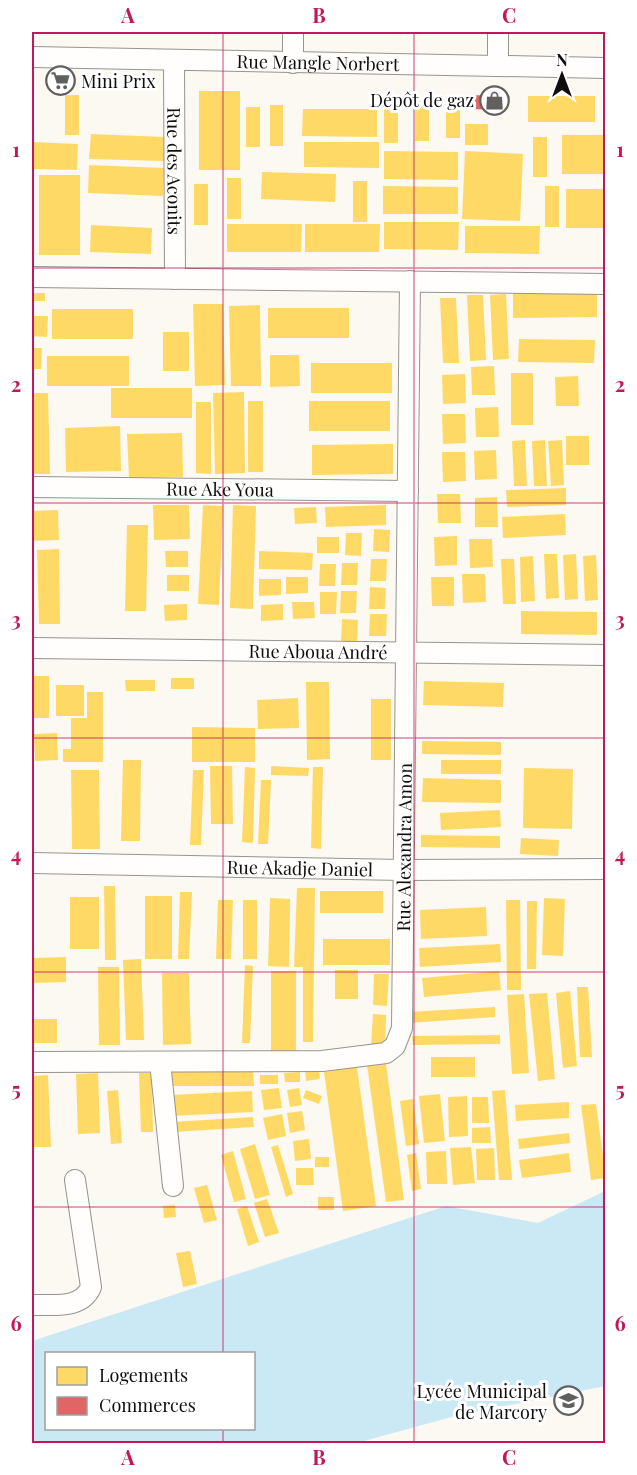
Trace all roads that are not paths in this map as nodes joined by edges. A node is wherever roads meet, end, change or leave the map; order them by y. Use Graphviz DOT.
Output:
graph roads {
  1 [pos="293,32"];
  2 [pos="498,32"];
  3 [pos="32,57"];
  4 [pos="174,61"];
  5 [pos="293,63"];
  6 [pos="498,66"];
  7 [pos="606,68"];
  8 [pos="32,277"];
  9 [pos="175,279"];
  10 [pos="410,281"];
  11 [pos="606,284"];
  12 [pos="32,487"];
  13 [pos="408,491"];
  14 [pos="32,648"];
  15 [pos="405,654"];
  16 [pos="606,655"];
  17 [pos="32,863"];
  18 [pos="403,870"];
  19 [pos="606,870"];
  20 [pos="32,1062"];
  21 [pos="160,1062"];
  22 [pos="75,1180"];
  23 [pos="173,1186"];
  24 [pos="32,1305"];
  1 -- 5 [label="street"];
  2 -- 6 [label="street"];
  3 -- 4 [label="street, Rue Mangle Norbert"];
  4 -- 5 [label="street, Rue Mangle Norbert"];
  4 -- 9 [label="street, Rue des Aconits"];
  5 -- 6 [label="street, Rue Mangle Norbert"];
  6 -- 7 [label="street, Rue Mangle Norbert"];
  8 -- 9 [label="street"];
  9 -- 10 [label="street"];
  10 -- 11 [label="street"];
  10 -- 13 [label="street, Rue Alexandra Amon"];
  12 -- 13 [label="street, Rue Ake Youa"];
  13 -- 15 [label="street, Rue Alexandra Amon"];
  14 -- 15 [label="street, Rue Aboua André"];
  15 -- 16 [label="street, Rue Aboua André"];
  15 -- 18 [label="street, Rue Alexandra Amon"];
  17 -- 18 [label="street, Rue Akadje Daniel"];
  18 -- 19 [label="street, Rue Akadje Daniel"];
  18 -- 21 [label="street, Rue Alexandra Amon"];
  20 -- 21 [label="street, Rue Alexandra Amon"];
  21 -- 23 [label="street"];
  22 -- 24 [label="street"];
}
